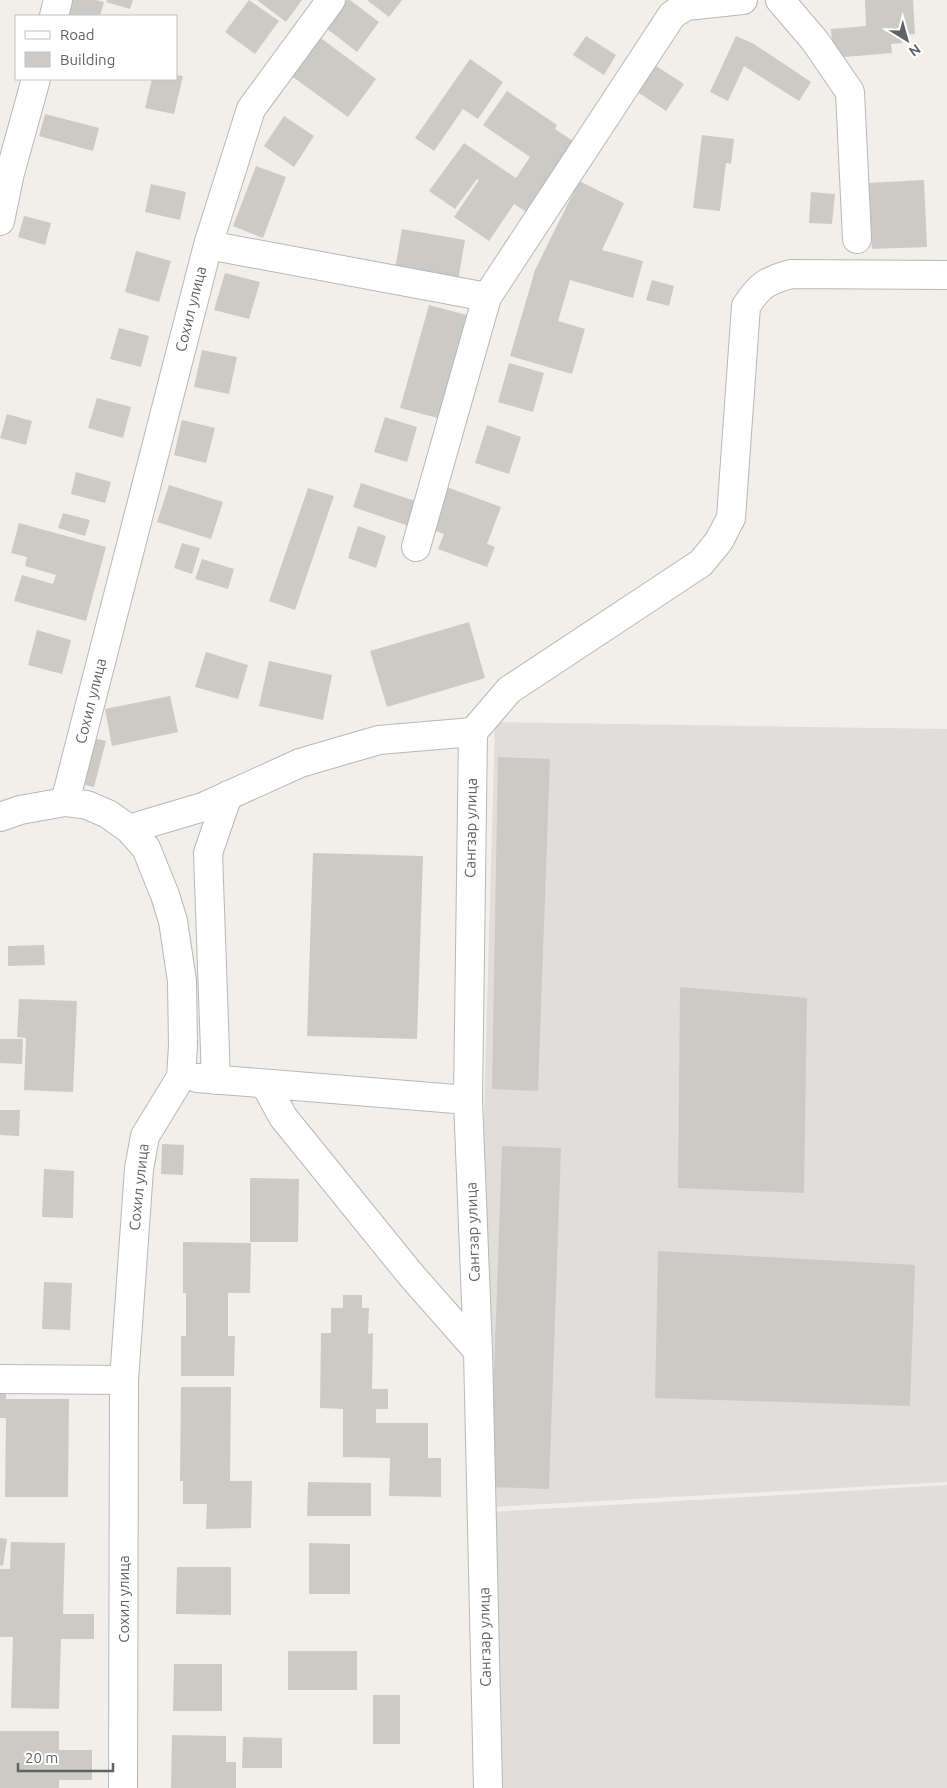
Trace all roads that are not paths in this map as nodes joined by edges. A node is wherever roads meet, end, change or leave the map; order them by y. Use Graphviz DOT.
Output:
graph roads {
  1 [pos="58,0"];
  2 [pos="331,0"];
  3 [pos="743,0"];
  4 [pos="780,0"];
  5 [pos="54,15"];
  6 [pos="36,80"];
  7 [pos="0,221"];
  8 [pos="857,239"];
  9 [pos="208,245"];
  10 [pos="947,275"];
  11 [pos="487,297"];
  12 [pos="416,547"];
  13 [pos="472,732"];
  14 [pos="228,795"];
  15 [pos="65,802"];
  16 [pos="0,816"];
  17 [pos="129,829"];
  18 [pos="181,1077"];
  19 [pos="216,1080"];
  20 [pos="265,1084"];
  21 [pos="468,1100"];
  22 [pos="478,1351"];
  23 [pos="0,1379"];
  24 [pos="124,1380"];
  25 [pos="123,1788"];
  26 [pos="488,1788"];
  1 -- 5 [label="street"];
  2 -- 9 [label="street, Сохил улица"];
  3 -- 11 [label="street"];
  4 -- 8 [label="street"];
  6 -- 7 [label="street"];
  9 -- 11 [label="street"];
  9 -- 15 [label="street, Сохил улица"];
  10 -- 13 [label="street"];
  11 -- 12 [label="street"];
  13 -- 14 [label="street"];
  13 -- 21 [label="street, Сангзар улица"];
  14 -- 17 [label="street"];
  14 -- 19 [label="street"];
  15 -- 16 [label="street"];
  15 -- 17 [label="street, Сохил улица"];
  17 -- 18 [label="street, Сохил улица"];
  18 -- 19 [label="street"];
  18 -- 24 [label="street, Сохил улица"];
  19 -- 20 [label="street"];
  20 -- 21 [label="street"];
  20 -- 22 [label="street"];
  21 -- 22 [label="street, Сангзар улица"];
  22 -- 26 [label="street, Сангзар улица"];
  23 -- 24 [label="street"];
  24 -- 25 [label="street, Сохил улица"];
}
